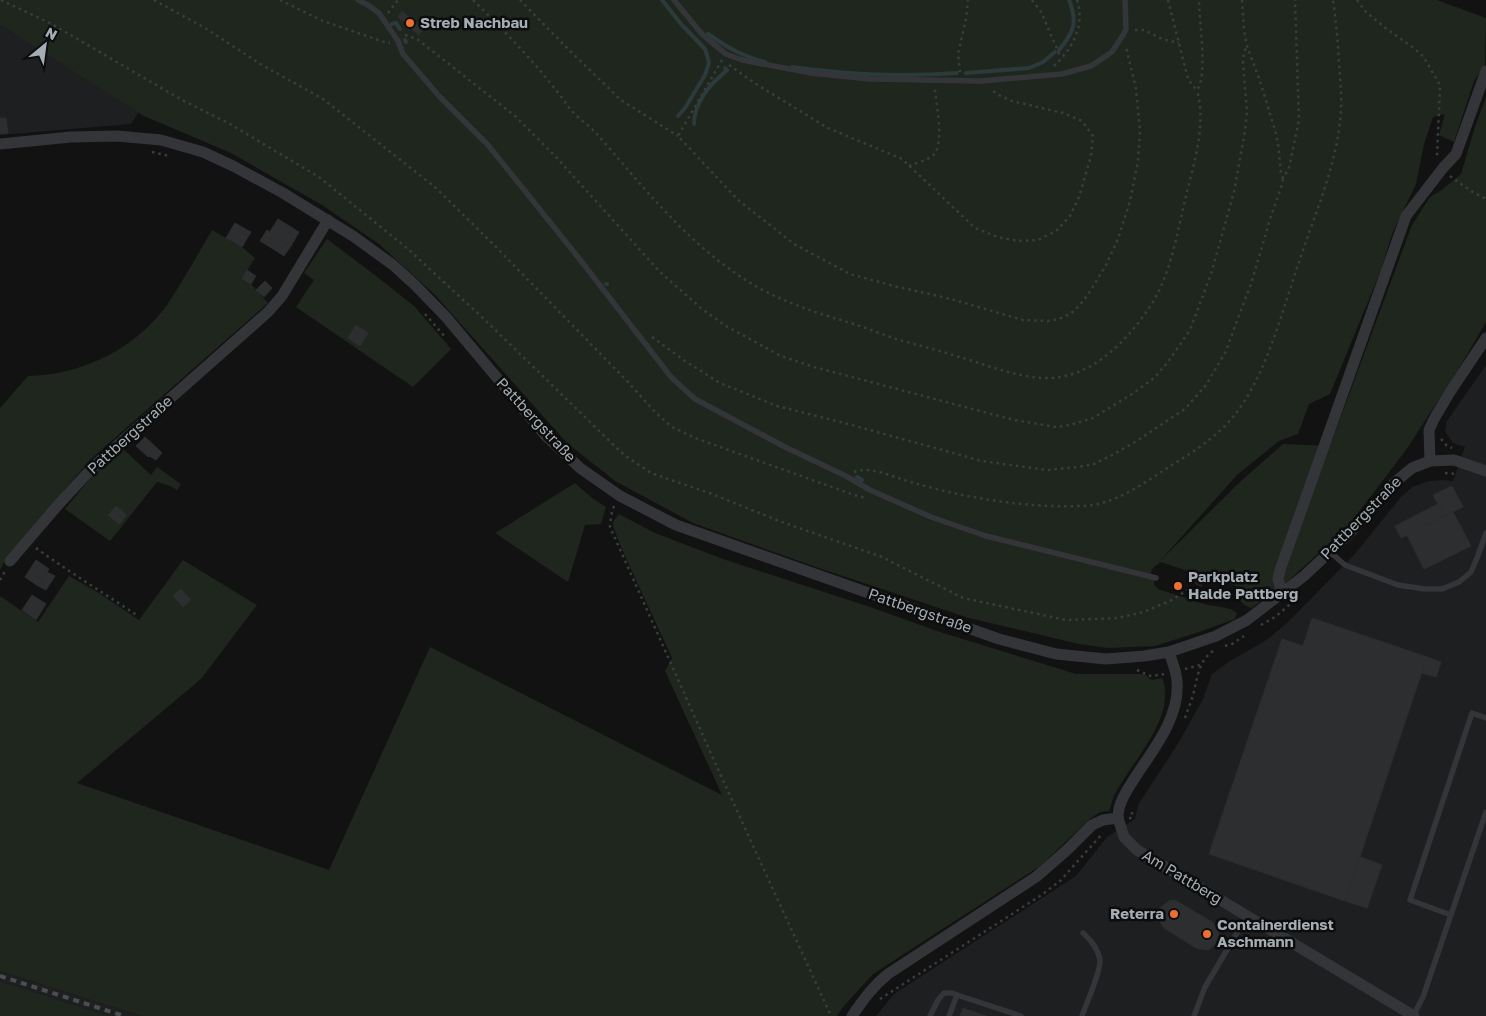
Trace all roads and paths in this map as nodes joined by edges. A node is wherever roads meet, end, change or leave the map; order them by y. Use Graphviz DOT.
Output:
graph roads {
  1 [pos="1,0"];
  2 [pos="154,0"];
  3 [pos="280,0"];
  4 [pos="358,0"];
  5 [pos="398,0"];
  6 [pos="474,0"];
  7 [pos="520,0"];
  8 [pos="674,0"];
  9 [pos="968,0"];
  10 [pos="1032,0"];
  11 [pos="1077,0"];
  12 [pos="1125,0"];
  13 [pos="1168,0"];
  14 [pos="1199,0"];
  15 [pos="1242,0"];
  16 [pos="1295,0"];
  17 [pos="1333,0"];
  18 [pos="1356,0"];
  19 [pos="382,20"];
  20 [pos="1126,29"];
  21 [pos="390,30"];
  22 [pos="1123,36"];
  23 [pos="1179,42"];
  24 [pos="387,43"];
  25 [pos="1247,46"];
  26 [pos="726,54"];
  27 [pos="1486,71"];
  28 [pos="935,80"];
  29 [pos="960,80"];
  30 [pos="981,81"];
  31 [pos="1197,90"];
  32 [pos="678,136"];
  33 [pos="0,144"];
  34 [pos="148,151"];
  35 [pos="177,158"];
  36 [pos="910,166"];
  37 [pos="1443,168"];
  38 [pos="1283,178"];
  39 [pos="1486,200"];
  40 [pos="328,220"];
  41 [pos="423,312"];
  42 [pos="649,334"];
  43 [pos="447,338"];
  44 [pos="1486,338"];
  45 [pos="1440,434"];
  46 [pos="1458,451"];
  47 [pos="1430,461"];
  48 [pos="1486,470"];
  49 [pos="846,476"];
  50 [pos="620,496"];
  51 [pos="869,499"];
  52 [pos="613,506"];
  53 [pos="621,510"];
  54 [pos="1486,532"];
  55 [pos="27,541"];
  56 [pos="1330,552"];
  57 [pos="10,561"];
  58 [pos="1156,578"];
  59 [pos="1189,589"];
  60 [pos="1282,593"];
  61 [pos="138,616"];
  62 [pos="1170,652"];
  63 [pos="1200,665"];
  64 [pos="1131,670"];
  65 [pos="1176,672"];
  66 [pos="1486,718"];
  67 [pos="1486,812"];
  68 [pos="1118,821"];
  69 [pos="1451,915"];
  70 [pos="1247,916"];
  71 [pos="1083,933"];
  72 [pos="957,995"];
  73 [pos="875,1003"];
  74 [pos="831,1016"];
  75 [pos="852,1016"];
  76 [pos="930,1016"];
  77 [pos="949,1016"];
  78 [pos="1021,1016"];
  79 [pos="1082,1016"];
  80 [pos="1194,1016"];
  81 [pos="1413,1016"];
  1 -- 59 [label="path"];
  2 -- 51 [label="path"];
  3 -- 24 [label="path"];
  4 -- 19 [label="lane"];
  5 -- 19 [label="path"];
  6 -- 31 [label="path"];
  7 -- 32 [label="path"];
  8 -- 26 [label="lane"];
  9 -- 29 [label="path"];
  10 -- 11 [label="path"];
  12 -- 20 [label="lane"];
  13 -- 23 [label="path"];
  14 -- 31 [label="path"];
  15 -- 25 [label="path"];
  16 -- 38 [label="path"];
  17 -- 49 [label="path"];
  18 -- 37 [label="path"];
  19 -- 21 [label="lane"];
  20 -- 22 [label="lane"];
  20 -- 23 [label="path"];
  21 -- 25 [label="path"];
  21 -- 49 [label="lane"];
  22 -- 30 [label="lane"];
  22 -- 32 [label="path"];
  23 -- 31 [label="path"];
  25 -- 38 [label="path"];
  26 -- 28 [label="lane"];
  26 -- 32 [label="path"];
  26 -- 36 [label="path"];
  27 -- 37 [label="street"];
  28 -- 29 [label="lane"];
  28 -- 36 [label="path"];
  29 -- 30 [label="lane"];
  30 -- 36 [label="path"];
  33 -- 40 [label="street, Pattbergstraße"];
  34 -- 35 [label="path"];
  37 -- 39 [label="path"];
  37 -- 60 [label="street"];
  38 -- 42 [label="path"];
  40 -- 50 [label="street, Pattbergstraße"];
  40 -- 55 [label="street, Pattbergstraße"];
  41 -- 43 [label="path"];
  44 -- 47 [label="street"];
  45 -- 46 [label="path"];
  47 -- 48 [label="street"];
  47 -- 56 [label="street, Pattbergstraße"];
  49 -- 58 [label="lane"];
  50 -- 52 [label="path"];
  50 -- 62 [label="street, Pattbergstraße"];
  52 -- 53 [label="path"];
  52 -- 74 [label="path"];
  54 -- 56 [label="lane"];
  55 -- 57 [label="street, Pattbergstraße"];
  55 -- 61 [label="path"];
  56 -- 60 [label="street, Pattbergstraße"];
  60 -- 62 [label="street, Pattbergstraße"];
  62 -- 65 [label="street"];
  63 -- 65 [label="path"];
  64 -- 65 [label="path"];
  65 -- 68 [label="street"];
  66 -- 69 [label="lane"];
  67 -- 69 [label="lane"];
  68 -- 70 [label="street, Am Pattberg"];
  68 -- 73 [label="path"];
  68 -- 75 [label="street"];
  69 -- 81 [label="lane"];
  70 -- 80 [label="lane"];
  70 -- 81 [label="street, Am Pattberg"];
  71 -- 79 [label="lane"];
  72 -- 76 [label="lane"];
  72 -- 77 [label="lane"];
  72 -- 78 [label="lane"];
}
